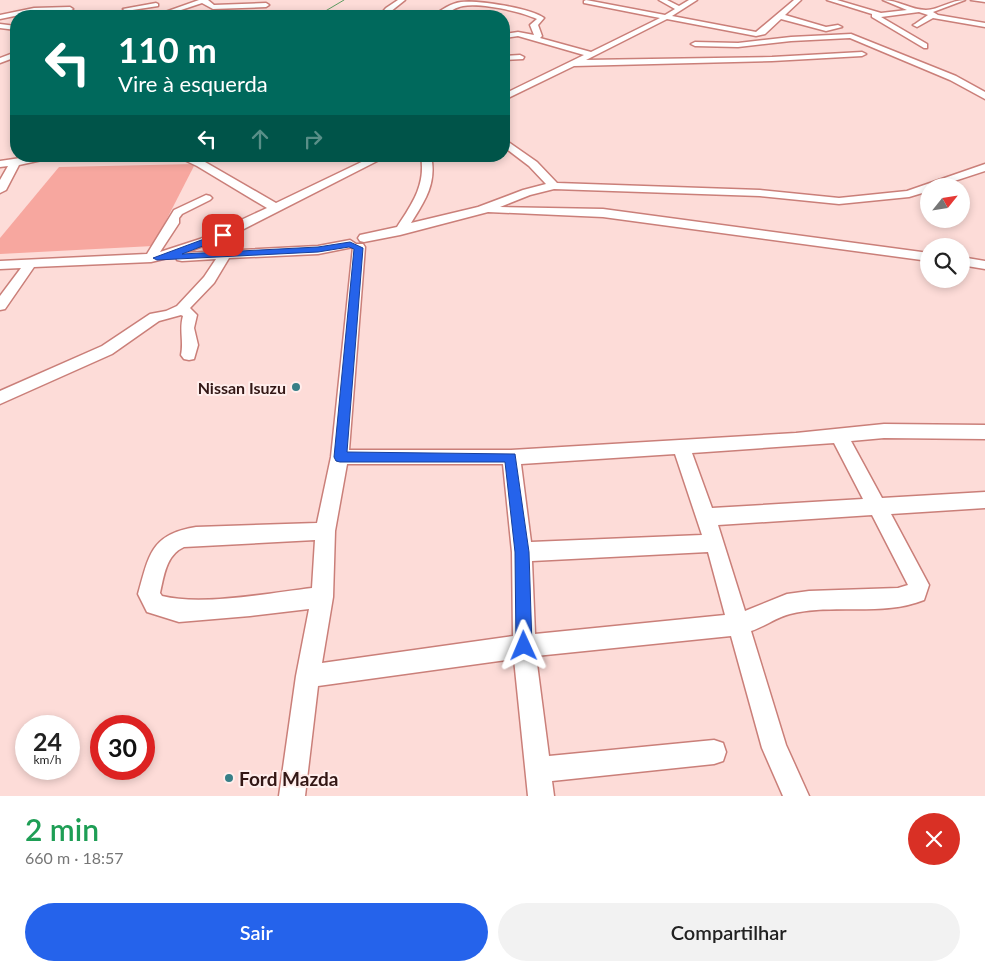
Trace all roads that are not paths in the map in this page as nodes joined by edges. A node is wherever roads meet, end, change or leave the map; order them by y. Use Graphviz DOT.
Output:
graph roads {
  1 [pos="179,0"];
  2 [pos="204,0"];
  3 [pos="402,0"];
  4 [pos="662,0"];
  5 [pos="686,0"];
  6 [pos="694,0"];
  7 [pos="798,0"];
  8 [pos="830,0"];
  9 [pos="886,0"];
  10 [pos="962,0"];
  11 [pos="974,0"];
  12 [pos="985,0"];
  13 [pos="586,2"];
  14 [pos="156,3"];
  15 [pos="479,3"];
  16 [pos="928,3"];
  17 [pos="266,5"];
  18 [pos="941,6"];
  19 [pos="675,8"];
  20 [pos="126,9"];
  21 [pos="34,10"];
  22 [pos="72,10"];
  23 [pos="175,10"];
  24 [pos="388,10"];
  25 [pos="450,10"];
  26 [pos="926,13"];
  27 [pos="878,14"];
  28 [pos="779,16"];
  29 [pos="663,17"];
  30 [pos="845,25"];
  31 [pos="985,25"];
  32 [pos="916,26"];
  33 [pos="897,30"];
  34 [pos="888,33"];
  35 [pos="510,35"];
  36 [pos="879,35"];
  37 [pos="534,39"];
  38 [pos="863,40"];
  39 [pos="770,42"];
  40 [pos="695,44"];
  41 [pos="924,46"];
  42 [pos="590,54"];
  43 [pos="862,54"];
  44 [pos="800,56"];
  45 [pos="520,57"];
  46 [pos="510,58"];
  47 [pos="570,64"];
  48 [pos="945,65"];
  49 [pos="510,94"];
  50 [pos="982,94"];
  51 [pos="510,147"];
  52 [pos="19,162"];
  53 [pos="196,162"];
  54 [pos="370,162"];
  55 [pos="427,162"];
  56 [pos="15,163"];
  57 [pos="0,164"];
  58 [pos="985,167"];
  59 [pos="949,178"];
  60 [pos="554,186"];
  61 [pos="0,190"];
  62 [pos="920,190"];
  63 [pos="206,198"];
  64 [pos="276,208"];
  65 [pos="482,210"];
  66 [pos="400,231"];
  67 [pos="358,243"];
  68 [pos="225,255"];
  69 [pos="920,256"];
  70 [pos="154,258"];
  71 [pos="970,262"];
  72 [pos="30,264"];
  73 [pos="0,265"];
  74 [pos="985,265"];
  75 [pos="2,302"];
  76 [pos="182,309"];
  77 [pos="190,355"];
  78 [pos="0,398"];
  79 [pos="985,432"];
  80 [pos="839,436"];
  81 [pos="681,447"];
  82 [pos="340,457"];
  83 [pos="511,457"];
  84 [pos="985,500"];
  85 [pos="875,505"];
  86 [pos="706,517"];
  87 [pos="325,531"];
  88 [pos="715,543"];
  89 [pos="522,552"];
  90 [pos="322,597"];
  91 [pos="740,624"];
  92 [pos="524,646"];
  93 [pos="308,676"];
  94 [pos="714,752"];
  95 [pos="537,770"];
  96 [pos="292,796"];
  97 [pos="541,796"];
  98 [pos="796,796"];
  1 -- 2 [label="street"];
  2 -- 17 [label="street"];
  2 -- 23 [label="street"];
  3 -- 24 [label="street"];
  4 -- 19 [label="street"];
  5 -- 19 [label="street"];
  6 -- 19 [label="street"];
  7 -- 28 [label="street"];
  8 -- 27 [label="street"];
  9 -- 26 [label="street"];
  10 -- 18 [label="street"];
  11 -- 12 [label="street"];
  13 -- 29 [label="street"];
  14 -- 20 [label="street"];
  15 -- 25 [label="street"];
  15 -- 37 [label="street"];
  16 -- 18 [label="street"];
  18 -- 26 [label="street"];
  19 -- 29 [label="street"];
  21 -- 22 [label="street"];
  26 -- 27 [label="street"];
  26 -- 31 [label="street"];
  26 -- 32 [label="street"];
  27 -- 33 [label="street"];
  28 -- 29 [label="street"];
  28 -- 30 [label="street"];
  29 -- 42 [label="street"];
  33 -- 34 [label="street"];
  33 -- 41 [label="street"];
  35 -- 37 [label="street"];
  36 -- 38 [label="street"];
  37 -- 42 [label="street"];
  38 -- 39 [label="street"];
  38 -- 50 [label="street"];
  39 -- 40 [label="street"];
  39 -- 44 [label="street"];
  42 -- 47 [label="street"];
  43 -- 44 [label="street"];
  44 -- 47 [label="street"];
  45 -- 46 [label="street"];
  47 -- 49 [label="street"];
  48 -- 50 [label="street"];
  51 -- 60 [label="street"];
  52 -- 56 [label="street"];
  53 -- 64 [label="street"];
  54 -- 64 [label="street"];
  55 -- 66 [label="street"];
  56 -- 57 [label="street"];
  56 -- 61 [label="street"];
  58 -- 59 [label="street"];
  60 -- 62 [label="street"];
  60 -- 65 [label="street"];
  63 -- 70 [label="street"];
  64 -- 70 [label="street"];
  65 -- 66 [label="street"];
  65 -- 69 [label="street"];
  66 -- 67 [label="street"];
  67 -- 68 [label="street"];
  67 -- 82 [label="street"];
  68 -- 70 [label="street"];
  68 -- 76 [label="street"];
  70 -- 72 [label="street"];
  71 -- 74 [label="street"];
  72 -- 73 [label="street"];
  72 -- 75 [label="street"];
  76 -- 77 [label="street"];
  76 -- 78 [label="street"];
  79 -- 80 [label="street"];
  80 -- 81 [label="street"];
  80 -- 85 [label="street"];
  81 -- 83 [label="street"];
  81 -- 86 [label="street"];
  82 -- 83 [label="street"];
  82 -- 87 [label="street"];
  83 -- 89 [label="street"];
  84 -- 85 [label="street"];
  85 -- 86 [label="street"];
  85 -- 91 [label="street"];
  86 -- 88 [label="street"];
  87 -- 90 [label="street"];
  87 -- 90 [label="street"];
  88 -- 89 [label="street"];
  88 -- 91 [label="street"];
  89 -- 92 [label="street"];
  90 -- 93 [label="street"];
  91 -- 92 [label="street"];
  91 -- 98 [label="street"];
  92 -- 93 [label="street"];
  92 -- 95 [label="street"];
  93 -- 96 [label="street"];
  94 -- 95 [label="street"];
  95 -- 97 [label="street"];
}
